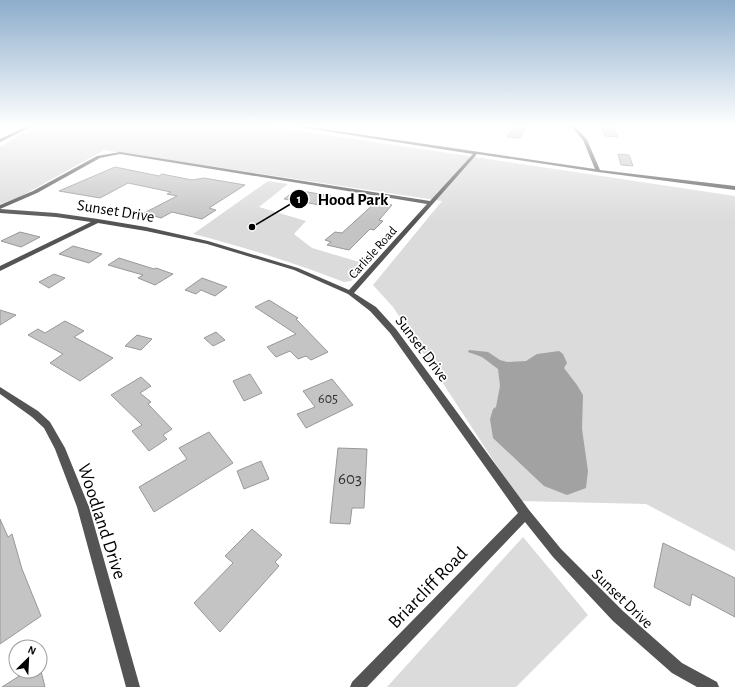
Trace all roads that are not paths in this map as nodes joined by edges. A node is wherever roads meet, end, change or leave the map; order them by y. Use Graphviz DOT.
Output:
graph roads {
  1 [pos="97,157"];
  2 [pos="145,157"];
  3 [pos="472,157"];
  4 [pos="497,157"];
  5 [pos="593,157"];
  6 [pos="598,171"];
  7 [pos="735,188"];
  8 [pos="431,204"];
  9 [pos="0,207"];
  10 [pos="0,211"];
  11 [pos="98,221"];
  12 [pos="0,269"];
  13 [pos="350,293"];
  14 [pos="0,390"];
  15 [pos="525,514"];
  16 [pos="133,687"];
  17 [pos="357,687"];
  18 [pos="712,687"];
  1 -- 9 [label="street"];
  2 -- 8 [label="street"];
  3 -- 8 [label="street, Carlisle Road"];
  4 -- 6 [label="street"];
  5 -- 6 [label="street"];
  6 -- 7 [label="street"];
  8 -- 13 [label="street, Carlisle Road"];
  10 -- 11 [label="street, Sunset Drive"];
  11 -- 12 [label="street"];
  11 -- 13 [label="street, Sunset Drive"];
  13 -- 15 [label="street, Sunset Drive"];
  14 -- 16 [label="street, Woodland Drive"];
  15 -- 17 [label="street, Briarcliff Road"];
  15 -- 18 [label="street, Sunset Drive"];
}
